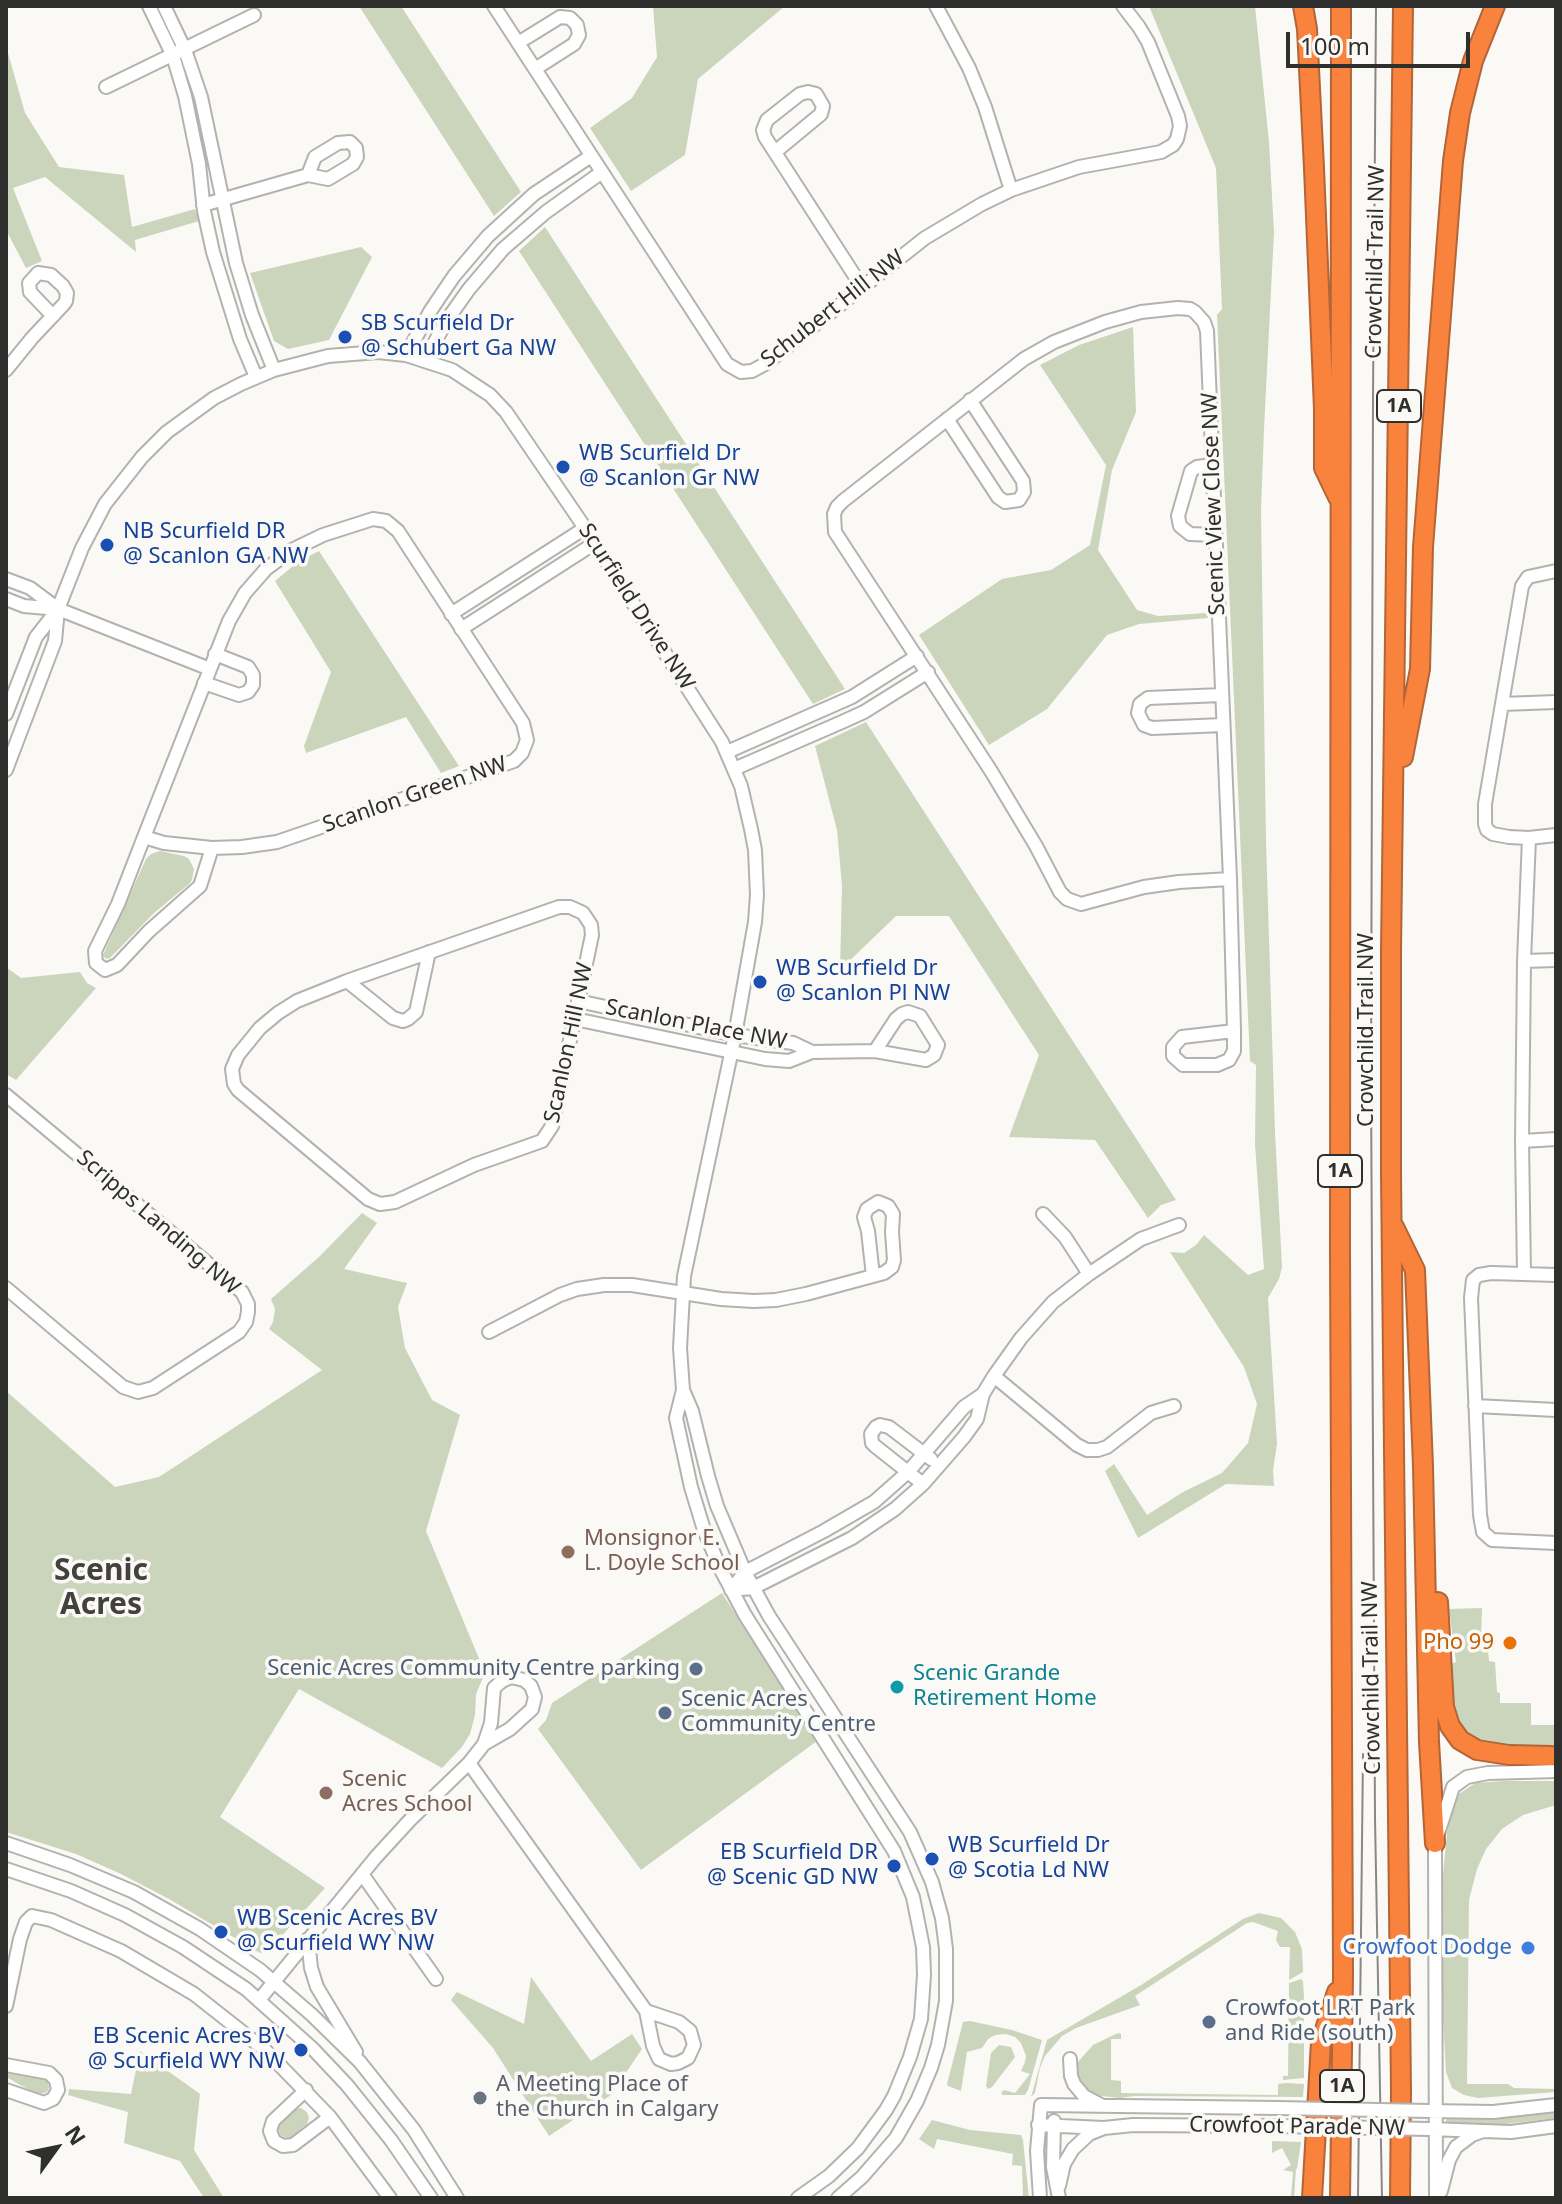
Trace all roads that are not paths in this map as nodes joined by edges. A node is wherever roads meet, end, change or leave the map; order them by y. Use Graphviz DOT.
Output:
graph roads {
  1 [pos="149,6"];
  2 [pos="164,6"];
  3 [pos="494,6"];
  4 [pos="936,6"];
  5 [pos="1123,6"];
  6 [pos="1303,6"];
  7 [pos="1341,6"];
  8 [pos="1403,6"];
  9 [pos="1495,6"];
  10 [pos="254,15"];
  11 [pos="518,43"];
  12 [pos="179,53"];
  13 [pos="535,69"];
  14 [pos="106,87"];
  15 [pos="207,123"];
  16 [pos="192,127"];
  17 [pos="775,152"];
  18 [pos="591,156"];
  19 [pos="602,172"];
  20 [pos="308,175"];
  21 [pos="1011,190"];
  22 [pos="221,200"];
  23 [pos="203,205"];
  24 [pos="488,236"];
  25 [pos="503,249"];
  26 [pos="241,280"];
  27 [pos="222,286"];
  28 [pos="862,287"];
  29 [pos="53,316"];
  30 [pos="406,355"];
  31 [pos="425,360"];
  32 [pos="6,370"];
  33 [pos="274,370"];
  34 [pos="256,377"];
  35 [pos="970,400"];
  36 [pos="947,419"];
  37 [pos="1212,465"];
  38 [pos="1341,503"];
  39 [pos="585,528"];
  40 [pos="1215,535"];
  41 [pos="595,543"];
  42 [pos="1556,571"];
  43 [pos="6,579"];
  44 [pos="6,599"];
  45 [pos="58,609"];
  46 [pos="451,614"];
  47 [pos="461,629"];
  48 [pos="215,654"];
  49 [pos="917,656"];
  50 [pos="210,669"];
  51 [pos="928,672"];
  52 [pos="204,683"];
  53 [pos="1222,695"];
  54 [pos="1556,702"];
  55 [pos="1502,704"];
  56 [pos="6,714"];
  57 [pos="1223,725"];
  58 [pos="727,752"];
  59 [pos="734,769"];
  60 [pos="6,770"];
  61 [pos="1394,806"];
  62 [pos="1556,835"];
  63 [pos="144,837"];
  64 [pos="1529,838"];
  65 [pos="212,848"];
  66 [pos="1230,879"];
  67 [pos="429,952"];
  68 [pos="1556,960"];
  69 [pos="1524,961"];
  70 [pos="347,981"];
  71 [pos="578,1001"];
  72 [pos="575,1019"];
  73 [pos="1234,1031"];
  74 [pos="735,1035"];
  75 [pos="875,1051"];
  76 [pos="730,1052"];
  77 [pos="812,1052"];
  78 [pos="6,1095"];
  79 [pos="1556,1139"];
  80 [pos="1522,1141"];
  81 [pos="1043,1214"];
  82 [pos="1392,1222"];
  83 [pos="1179,1225"];
  84 [pos="1089,1274"];
  85 [pos="1524,1274"];
  86 [pos="1556,1275"];
  87 [pos="873,1276"];
  88 [pos="6,1288"];
  89 [pos="682,1292"];
  90 [pos="489,1332"];
  91 [pos="994,1376"];
  92 [pos="683,1390"];
  93 [pos="983,1394"];
  94 [pos="1174,1406"];
  95 [pos="1475,1406"];
  96 [pos="1556,1410"];
  97 [pos="925,1454"];
  98 [pos="940,1466"];
  99 [pos="1423,1466"];
  100 [pos="908,1472"];
  101 [pos="923,1484"];
  102 [pos="1556,1543"];
  103 [pos="745,1572"];
  104 [pos="753,1588"];
  105 [pos="731,1590"];
  106 [pos="484,1744"];
  107 [pos="469,1763"];
  108 [pos="1554,1764"];
  109 [pos="875,1777"];
  110 [pos="854,1787"];
  111 [pos="6,1843"];
  112 [pos="1435,1843"];
  113 [pos="6,1869"];
  114 [pos="362,1874"];
  115 [pos="308,1939"];
  116 [pos="1343,1975"];
  117 [pos="436,1979"];
  118 [pos="275,1982"];
  119 [pos="259,2000"];
  120 [pos="6,2006"];
  121 [pos="646,2011"];
  122 [pos="1070,2059"];
  123 [pos="360,2062"];
  124 [pos="6,2065"];
  125 [pos="6,2090"];
  126 [pos="306,2090"];
  127 [pos="1556,2105"];
  128 [pos="1056,2106"];
  129 [pos="1103,2107"];
  130 [pos="1432,2111"];
  131 [pos="330,2117"];
  132 [pos="1038,2125"];
  133 [pos="1053,2126"];
  134 [pos="1556,2126"];
  135 [pos="1104,2128"];
  136 [pos="1432,2130"];
  137 [pos="1485,2130"];
  138 [pos="1059,2194"];
  139 [pos="390,2198"];
  140 [pos="431,2198"];
  141 [pos="457,2198"];
  142 [pos="800,2198"];
  143 [pos="838,2198"];
  144 [pos="1040,2198"];
  145 [pos="1312,2198"];
  146 [pos="1340,2198"];
  147 [pos="1400,2198"];
  148 [pos="1438,2198"];
  1 -- 12 [label="street"];
  2 -- 12 [label="street"];
  3 -- 11 [label="street, Schubert Hill NW"];
  4 -- 21 [label="street"];
  5 -- 21 [label="street, Schubert Hill NW"];
  6 -- 38 [label="highway"];
  7 -- 38 [label="highway, Crowchild Trail NW / 1A"];
  8 -- 61 [label="highway, Crowchild Trail NW / 1A"];
  9 -- 61 [label="highway"];
  10 -- 12 [label="street"];
  11 -- 13 [label="street, Schubert Hill NW"];
  11 -- 13 [label="street"];
  12 -- 14 [label="street"];
  12 -- 15 [label="street"];
  12 -- 16 [label="street"];
  13 -- 18 [label="street, Schubert Hill NW"];
  15 -- 16 [label="street"];
  15 -- 22 [label="street"];
  16 -- 23 [label="street"];
  17 -- 17 [label="street"];
  17 -- 28 [label="street"];
  18 -- 19 [label="street, Schubert Hill NW"];
  18 -- 24 [label="street"];
  19 -- 25 [label="street"];
  19 -- 28 [label="street, Schubert Hill NW"];
  20 -- 22 [label="street"];
  21 -- 28 [label="street, Schubert Hill NW"];
  22 -- 23 [label="street"];
  22 -- 26 [label="street"];
  23 -- 27 [label="street"];
  24 -- 25 [label="street"];
  24 -- 30 [label="street"];
  25 -- 31 [label="street"];
  26 -- 27 [label="street"];
  26 -- 33 [label="street"];
  27 -- 34 [label="street"];
  29 -- 32 [label="street"];
  30 -- 31 [label="street, Scurfield Drive NW"];
  30 -- 33 [label="street, Scurfield Drive NW"];
  31 -- 39 [label="street, Scurfield Drive NW"];
  33 -- 34 [label="street, Scurfield Drive NW"];
  34 -- 45 [label="street, Scurfield Drive NW"];
  35 -- 36 [label="street, Scenic View Close NW"];
  35 -- 36 [label="street"];
  35 -- 37 [label="street, Scenic View Close NW"];
  36 -- 49 [label="street, Scenic View Close NW"];
  37 -- 40 [label="street, Scenic View Close NW"];
  37 -- 40 [label="street"];
  38 -- 116 [label="highway, Crowchild Trail NW / 1A"];
  39 -- 41 [label="street, Scurfield Drive NW"];
  39 -- 46 [label="street"];
  40 -- 53 [label="street, Scenic View Close NW"];
  41 -- 47 [label="street"];
  41 -- 58 [label="street, Scurfield Drive NW"];
  42 -- 55 [label="street"];
  43 -- 45 [label="street"];
  44 -- 45 [label="street"];
  45 -- 50 [label="street"];
  45 -- 56 [label="street, Scurfield Drive NW"];
  45 -- 60 [label="street, Scurfield Drive NW"];
  46 -- 47 [label="street, Scanlon Green NW"];
  46 -- 48 [label="street, Scanlon Green NW"];
  47 -- 65 [label="street, Scanlon Green NW"];
  48 -- 50 [label="street, Scanlon Green NW"];
  48 -- 52 [label="street"];
  49 -- 51 [label="street, Scenic View Close NW"];
  49 -- 58 [label="street"];
  50 -- 52 [label="street, Scanlon Green NW"];
  51 -- 59 [label="street"];
  51 -- 66 [label="street, Scenic View Close NW"];
  52 -- 63 [label="street, Scanlon Green NW"];
  53 -- 57 [label="street, Scenic View Close NW"];
  53 -- 57 [label="street"];
  54 -- 55 [label="street"];
  55 -- 64 [label="street"];
  57 -- 66 [label="street, Scenic View Close NW"];
  58 -- 59 [label="street, Scurfield Drive NW"];
  59 -- 74 [label="street, Scurfield Drive NW"];
  61 -- 82 [label="highway, Crowchild Trail NW / 1A"];
  62 -- 64 [label="street"];
  63 -- 65 [label="street, Scanlon Green NW"];
  63 -- 65 [label="street, Scanlon Green NW"];
  64 -- 69 [label="street"];
  66 -- 73 [label="street"];
  67 -- 70 [label="street, Scanlon Hill NW"];
  67 -- 70 [label="street"];
  67 -- 71 [label="street, Scanlon Hill NW"];
  68 -- 69 [label="street"];
  69 -- 80 [label="street"];
  70 -- 72 [label="street, Scanlon Hill NW"];
  71 -- 72 [label="street, Scanlon Hill NW"];
  71 -- 74 [label="street, Scanlon Place NW"];
  72 -- 76 [label="street, Scanlon Place NW"];
  73 -- 73 [label="street"];
  74 -- 76 [label="street, Scurfield Drive NW"];
  74 -- 77 [label="street, Scanlon Place NW"];
  75 -- 75 [label="street, Scanlon Place NW"];
  75 -- 77 [label="street, Scanlon Place NW"];
  76 -- 77 [label="street, Scanlon Place NW"];
  76 -- 89 [label="street, Scurfield Drive NW"];
  78 -- 88 [label="street, Scripps Landing NW"];
  79 -- 80 [label="street"];
  80 -- 85 [label="street"];
  81 -- 84 [label="street"];
  82 -- 99 [label="highway"];
  82 -- 147 [label="highway, Crowchild Trail NW / 1A"];
  83 -- 84 [label="street"];
  84 -- 91 [label="street"];
  85 -- 86 [label="street"];
  85 -- 95 [label="street"];
  87 -- 87 [label="street"];
  87 -- 89 [label="street"];
  89 -- 90 [label="street"];
  89 -- 92 [label="street, Scurfield Drive NW"];
  91 -- 93 [label="street"];
  91 -- 94 [label="street"];
  92 -- 103 [label="street, Scurfield Drive NW"];
  92 -- 105 [label="street, Scurfield Drive NW"];
  93 -- 97 [label="street"];
  93 -- 98 [label="street"];
  95 -- 96 [label="street"];
  95 -- 102 [label="street"];
  97 -- 98 [label="street"];
  97 -- 100 [label="street"];
  97 -- 100 [label="street"];
  98 -- 101 [label="street"];
  99 -- 108 [label="highway"];
  99 -- 112 [label="highway"];
  100 -- 101 [label="street"];
  100 -- 103 [label="street"];
  101 -- 104 [label="street"];
  103 -- 104 [label="street, Scurfield Drive NW"];
  103 -- 105 [label="street"];
  104 -- 105 [label="street"];
  104 -- 109 [label="street, Scurfield Drive NW"];
  105 -- 110 [label="street, Scurfield Drive NW"];
  106 -- 106 [label="street"];
  106 -- 107 [label="street"];
  107 -- 114 [label="street"];
  107 -- 121 [label="street"];
  108 -- 112 [label="street"];
  109 -- 110 [label="street"];
  109 -- 143 [label="street, Scurfield Drive NW"];
  110 -- 142 [label="street, Scurfield Drive NW"];
  111 -- 118 [label="street"];
  112 -- 130 [label="street"];
  113 -- 119 [label="street"];
  114 -- 115 [label="street"];
  114 -- 117 [label="street"];
  115 -- 118 [label="street"];
  115 -- 123 [label="street"];
  116 -- 145 [label="highway"];
  116 -- 146 [label="highway, Crowchild Trail NW / 1A"];
  118 -- 119 [label="street"];
  118 -- 123 [label="street"];
  119 -- 140 [label="street"];
  120 -- 126 [label="street"];
  121 -- 121 [label="street"];
  122 -- 129 [label="street"];
  123 -- 141 [label="street"];
  124 -- 125 [label="street"];
  126 -- 131 [label="street"];
  126 -- 131 [label="street"];
  127 -- 130 [label="street, Crowfoot Parade NW"];
  128 -- 129 [label="street, Crowfoot Parade NW"];
  128 -- 132 [label="street, Crowfoot Parade NW"];
  128 -- 133 [label="street"];
  129 -- 130 [label="street, Crowfoot Parade NW, bridge"];
  130 -- 136 [label="street"];
  131 -- 139 [label="street"];
  132 -- 133 [label="street, Crowfoot Parade NW"];
  132 -- 144 [label="street"];
  133 -- 135 [label="street, Crowfoot Parade NW"];
  133 -- 138 [label="street"];
  134 -- 137 [label="street, Crowfoot Parade NW"];
  135 -- 136 [label="street, Crowfoot Parade NW, bridge"];
  135 -- 138 [label="street"];
  136 -- 137 [label="street, Crowfoot Parade NW"];
  136 -- 148 [label="street"];
  137 -- 148 [label="street"];
}
